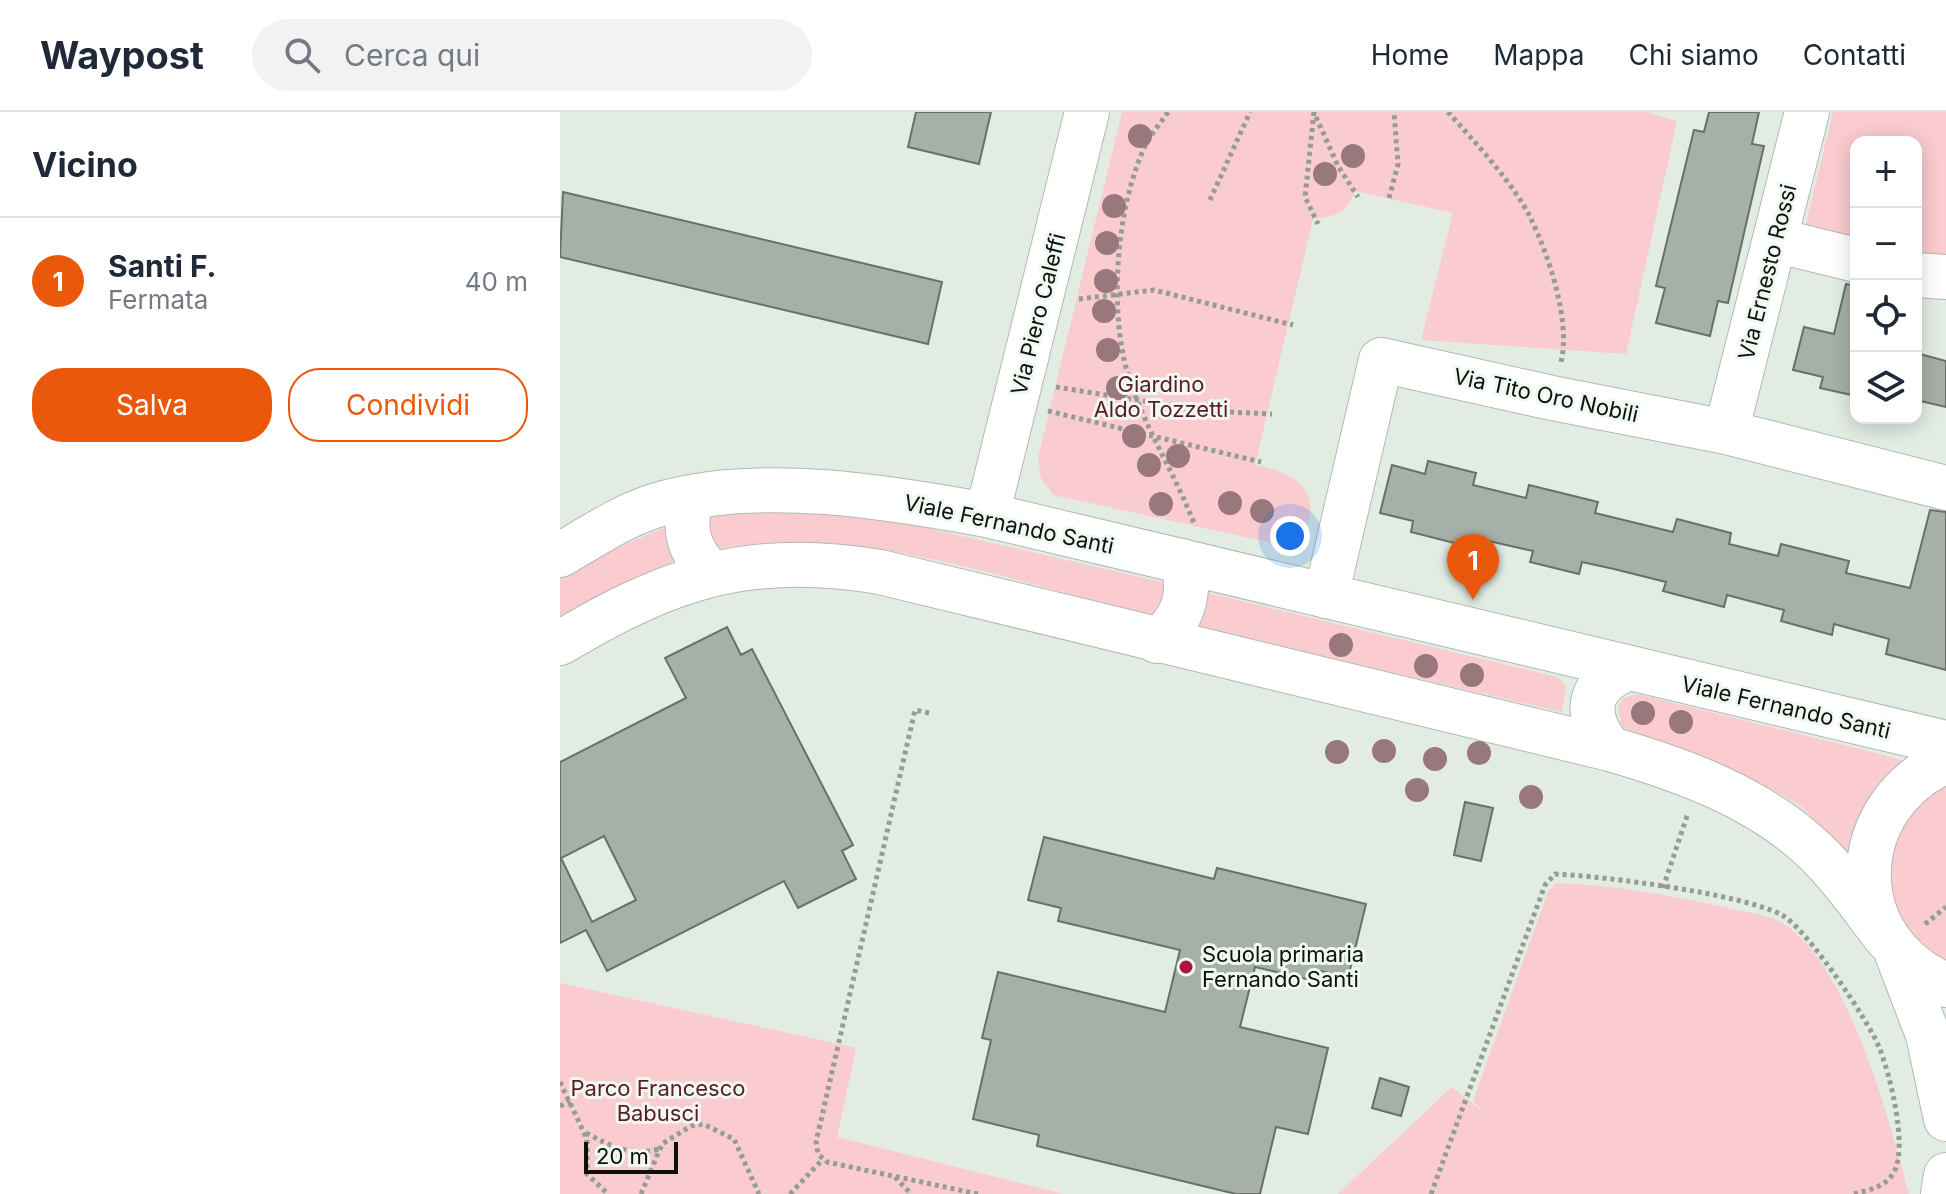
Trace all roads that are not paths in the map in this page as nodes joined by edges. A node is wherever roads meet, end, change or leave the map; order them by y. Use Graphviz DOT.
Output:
graph roads {
  1 [pos="1087,112"];
  2 [pos="1807,112"];
  3 [pos="1775,240"];
  4 [pos="1850,259"];
  5 [pos="1922,275"];
  6 [pos="1946,277"];
  7 [pos="1726,432"];
  8 [pos="1946,488"];
  9 [pos="692,497"];
  10 [pos="987,515"];
  11 [pos="1190,548"];
  12 [pos="560,555"];
  13 [pos="712,574"];
  14 [pos="1326,596"];
  15 [pos="1157,641"];
  16 [pos="560,643"];
  17 [pos="1626,669"];
  18 [pos="1946,743"];
  19 [pos="1610,749"];
  20 [pos="1946,761"];
  21 [pos="1892,946"];
  22 [pos="1946,985"];
  23 [pos="1946,1119"];
  24 [pos="1946,1175"];
  25 [pos="1943,1194"];
  1 -- 10 [label="street, Via Piero Caleffi"];
  2 -- 3 [label="street, Via Ernesto Rossi"];
  3 -- 4 [label="street"];
  3 -- 7 [label="street, Via Ernesto Rossi"];
  5 -- 6 [label="street"];
  7 -- 8 [label="street, Via Tito Oro Nobili"];
  7 -- 14 [label="street, Via Tito Oro Nobili"];
  9 -- 10 [label="street, Viale Fernando Santi"];
  9 -- 12 [label="street, Viale Fernando Santi"];
  9 -- 13 [label="street"];
  10 -- 11 [label="street, Viale Fernando Santi"];
  11 -- 14 [label="street, Viale Fernando Santi"];
  11 -- 15 [label="street"];
  13 -- 15 [label="street"];
  13 -- 16 [label="street"];
  14 -- 17 [label="street, Viale Fernando Santi"];
  15 -- 19 [label="street"];
  17 -- 18 [label="street, Viale Fernando Santi"];
  17 -- 19 [label="street"];
  19 -- 21 [label="street"];
  20 -- 21 [label="street"];
  21 -- 22 [label="street"];
  21 -- 23 [label="street"];
  24 -- 25 [label="street"];
}
